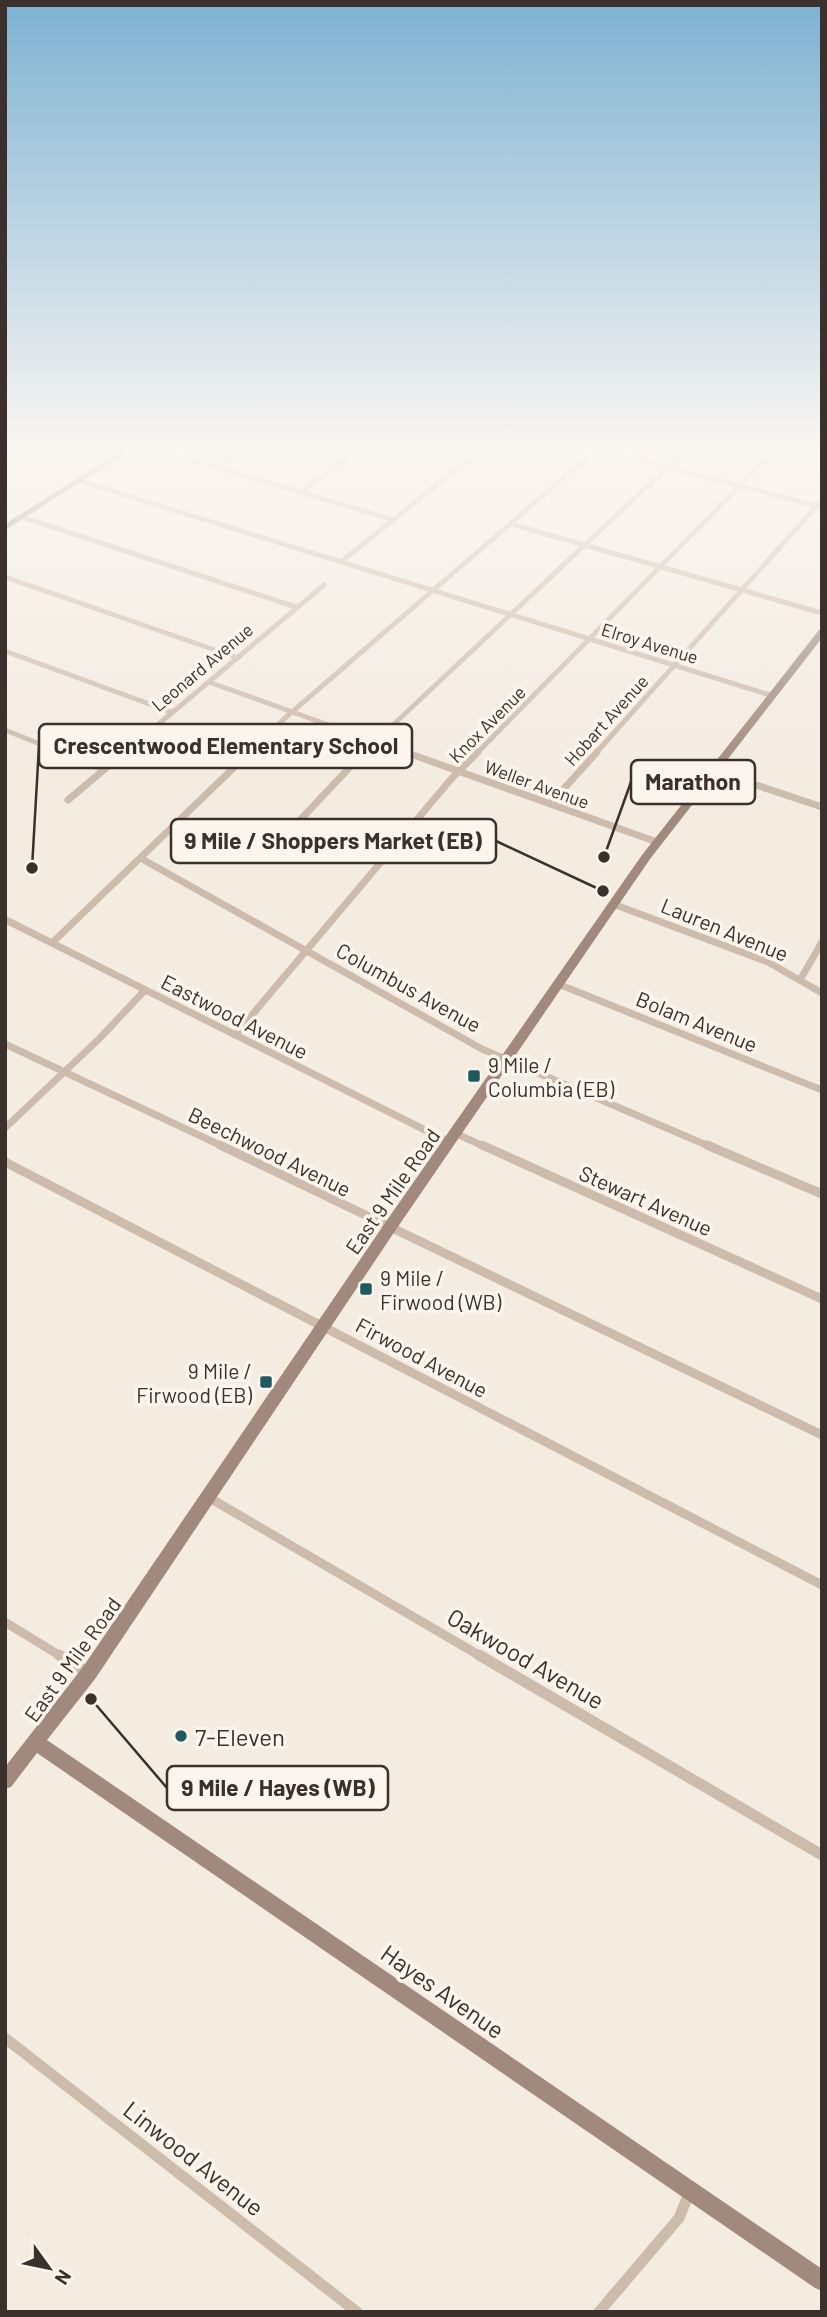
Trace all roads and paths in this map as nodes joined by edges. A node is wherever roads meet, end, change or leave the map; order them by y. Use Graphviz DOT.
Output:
graph roads {
  1 [pos="144,557"];
  2 [pos="329,557"];
  3 [pos="347,557"];
  4 [pos="472,557"];
  5 [pos="569,557"];
  6 [pos="628,557"];
  7 [pos="671,557"];
  8 [pos="771,557"];
  9 [pos="342,561"];
  10 [pos="661,567"];
  11 [pos="5,577"];
  12 [pos="324,584"];
  13 [pos="433,590"];
  14 [pos="740,590"];
  15 [pos="296,607"];
  16 [pos="822,613"];
  17 [pos="510,614"];
  18 [pos="822,632"];
  19 [pos="591,639"];
  20 [pos="5,651"];
  21 [pos="238,658"];
  22 [pos="674,665"];
  23 [pos="209,682"];
  24 [pos="770,695"];
  25 [pos="171,712"];
  26 [pos="293,712"];
  27 [pos="5,730"];
  28 [pos="374,741"];
  29 [pos="104,769"];
  30 [pos="711,770"];
  31 [pos="460,771"];
  32 [pos="68,800"];
  33 [pos="551,803"];
  34 [pos="822,807"];
  35 [pos="287,834"];
  36 [pos="657,842"];
  37 [pos="142,859"];
  38 [pos="613,904"];
  39 [pos="6,920"];
  40 [pos="53,942"];
  41 [pos="822,942"];
  42 [pos="308,951"];
  43 [pos="800,981"];
  44 [pos="558,984"];
  45 [pos="145,990"];
  46 [pos="822,993"];
  47 [pos="235,1035"];
  48 [pos="5,1044"];
  49 [pos="506,1059"];
  50 [pos="64,1072"];
  51 [pos="822,1090"];
  52 [pos="5,1128"];
  53 [pos="452,1138"];
  54 [pos="5,1162"];
  55 [pos="822,1194"];
  56 [pos="390,1227"];
  57 [pos="822,1299"];
  58 [pos="323,1326"];
  59 [pos="822,1435"];
  60 [pos="208,1497"];
  61 [pos="822,1585"];
  62 [pos="5,1622"];
  63 [pos="89,1673"];
  64 [pos="36,1742"];
  65 [pos="5,1781"];
  66 [pos="822,1854"];
  67 [pos="5,2038"];
  68 [pos="691,2191"];
  69 [pos="822,2281"];
  70 [pos="357,2312"];
  71 [pos="599,2312"];
  1 -- 15 [label="street"];
  2 -- 9 [label="street, Elroy Avenue"];
  3 -- 9 [label="street"];
  4 -- 13 [label="street"];
  5 -- 17 [label="street"];
  6 -- 10 [label="street"];
  7 -- 10 [label="street, Knox Avenue"];
  8 -- 14 [label="street, Hobart Avenue"];
  9 -- 13 [label="street, Elroy Avenue"];
  10 -- 14 [label="street"];
  10 -- 19 [label="street, Knox Avenue"];
  11 -- 21 [label="street"];
  12 -- 15 [label="street, Leonard Avenue"];
  13 -- 17 [label="street, Elroy Avenue"];
  13 -- 26 [label="street"];
  14 -- 16 [label="street"];
  14 -- 22 [label="street, Hobart Avenue"];
  15 -- 21 [label="street, Leonard Avenue"];
  17 -- 19 [label="street, Elroy Avenue"];
  17 -- 28 [label="street"];
  18 -- 24 [label="main road, East 9 Mile Road"];
  19 -- 22 [label="street, Elroy Avenue"];
  19 -- 31 [label="street, Knox Avenue"];
  20 -- 25 [label="street"];
  21 -- 23 [label="street, Leonard Avenue"];
  22 -- 24 [label="street, Elroy Avenue"];
  22 -- 33 [label="street, Hobart Avenue"];
  23 -- 25 [label="street, Leonard Avenue"];
  23 -- 26 [label="street, Weller Avenue"];
  24 -- 30 [label="main road, East 9 Mile Road"];
  25 -- 29 [label="street, Leonard Avenue"];
  26 -- 28 [label="street, Weller Avenue"];
  26 -- 37 [label="street"];
  27 -- 29 [label="street"];
  28 -- 31 [label="street, Weller Avenue"];
  28 -- 35 [label="street"];
  29 -- 32 [label="street, Leonard Avenue"];
  30 -- 34 [label="street"];
  30 -- 36 [label="main road, East 9 Mile Road"];
  31 -- 33 [label="street, Weller Avenue"];
  31 -- 42 [label="street, Knox Avenue"];
  33 -- 36 [label="street, Weller Avenue"];
  36 -- 38 [label="main road, East 9 Mile Road"];
  37 -- 40 [label="street"];
  37 -- 42 [label="street, Columbus Avenue"];
  38 -- 43 [label="street, Lauren Avenue"];
  38 -- 44 [label="main road, East 9 Mile Road"];
  39 -- 40 [label="street, Eastwood Avenue"];
  40 -- 45 [label="street, Eastwood Avenue"];
  41 -- 43 [label="street"];
  42 -- 47 [label="street, Knox Avenue"];
  42 -- 49 [label="street, Columbus Avenue"];
  43 -- 46 [label="street, Lauren Avenue"];
  44 -- 49 [label="main road, East 9 Mile Road"];
  44 -- 51 [label="street, Bolam Avenue"];
  45 -- 47 [label="street, Eastwood Avenue"];
  45 -- 50 [label="street"];
  47 -- 53 [label="street, Eastwood Avenue"];
  48 -- 50 [label="street, Beechwood Avenue"];
  49 -- 53 [label="main road, East 9 Mile Road"];
  49 -- 55 [label="street, Columbus Avenue"];
  50 -- 52 [label="street"];
  50 -- 56 [label="street, Beechwood Avenue"];
  53 -- 56 [label="main road, East 9 Mile Road"];
  53 -- 57 [label="street, Stewart Avenue"];
  54 -- 58 [label="street, Firwood Avenue"];
  56 -- 58 [label="main road, East 9 Mile Road"];
  56 -- 59 [label="street, Beechwood Avenue"];
  58 -- 60 [label="main road, East 9 Mile Road"];
  58 -- 61 [label="street, Firwood Avenue"];
  60 -- 63 [label="main road, East 9 Mile Road"];
  60 -- 66 [label="street, Oakwood Avenue"];
  62 -- 63 [label="street"];
  63 -- 64 [label="main road, East 9 Mile Road"];
  64 -- 65 [label="main road, East 9 Mile Road"];
  64 -- 68 [label="main road, Hayes Avenue"];
  67 -- 70 [label="street, Linwood Avenue"];
  68 -- 69 [label="main road, Hayes Avenue"];
  68 -- 71 [label="street"];
}
